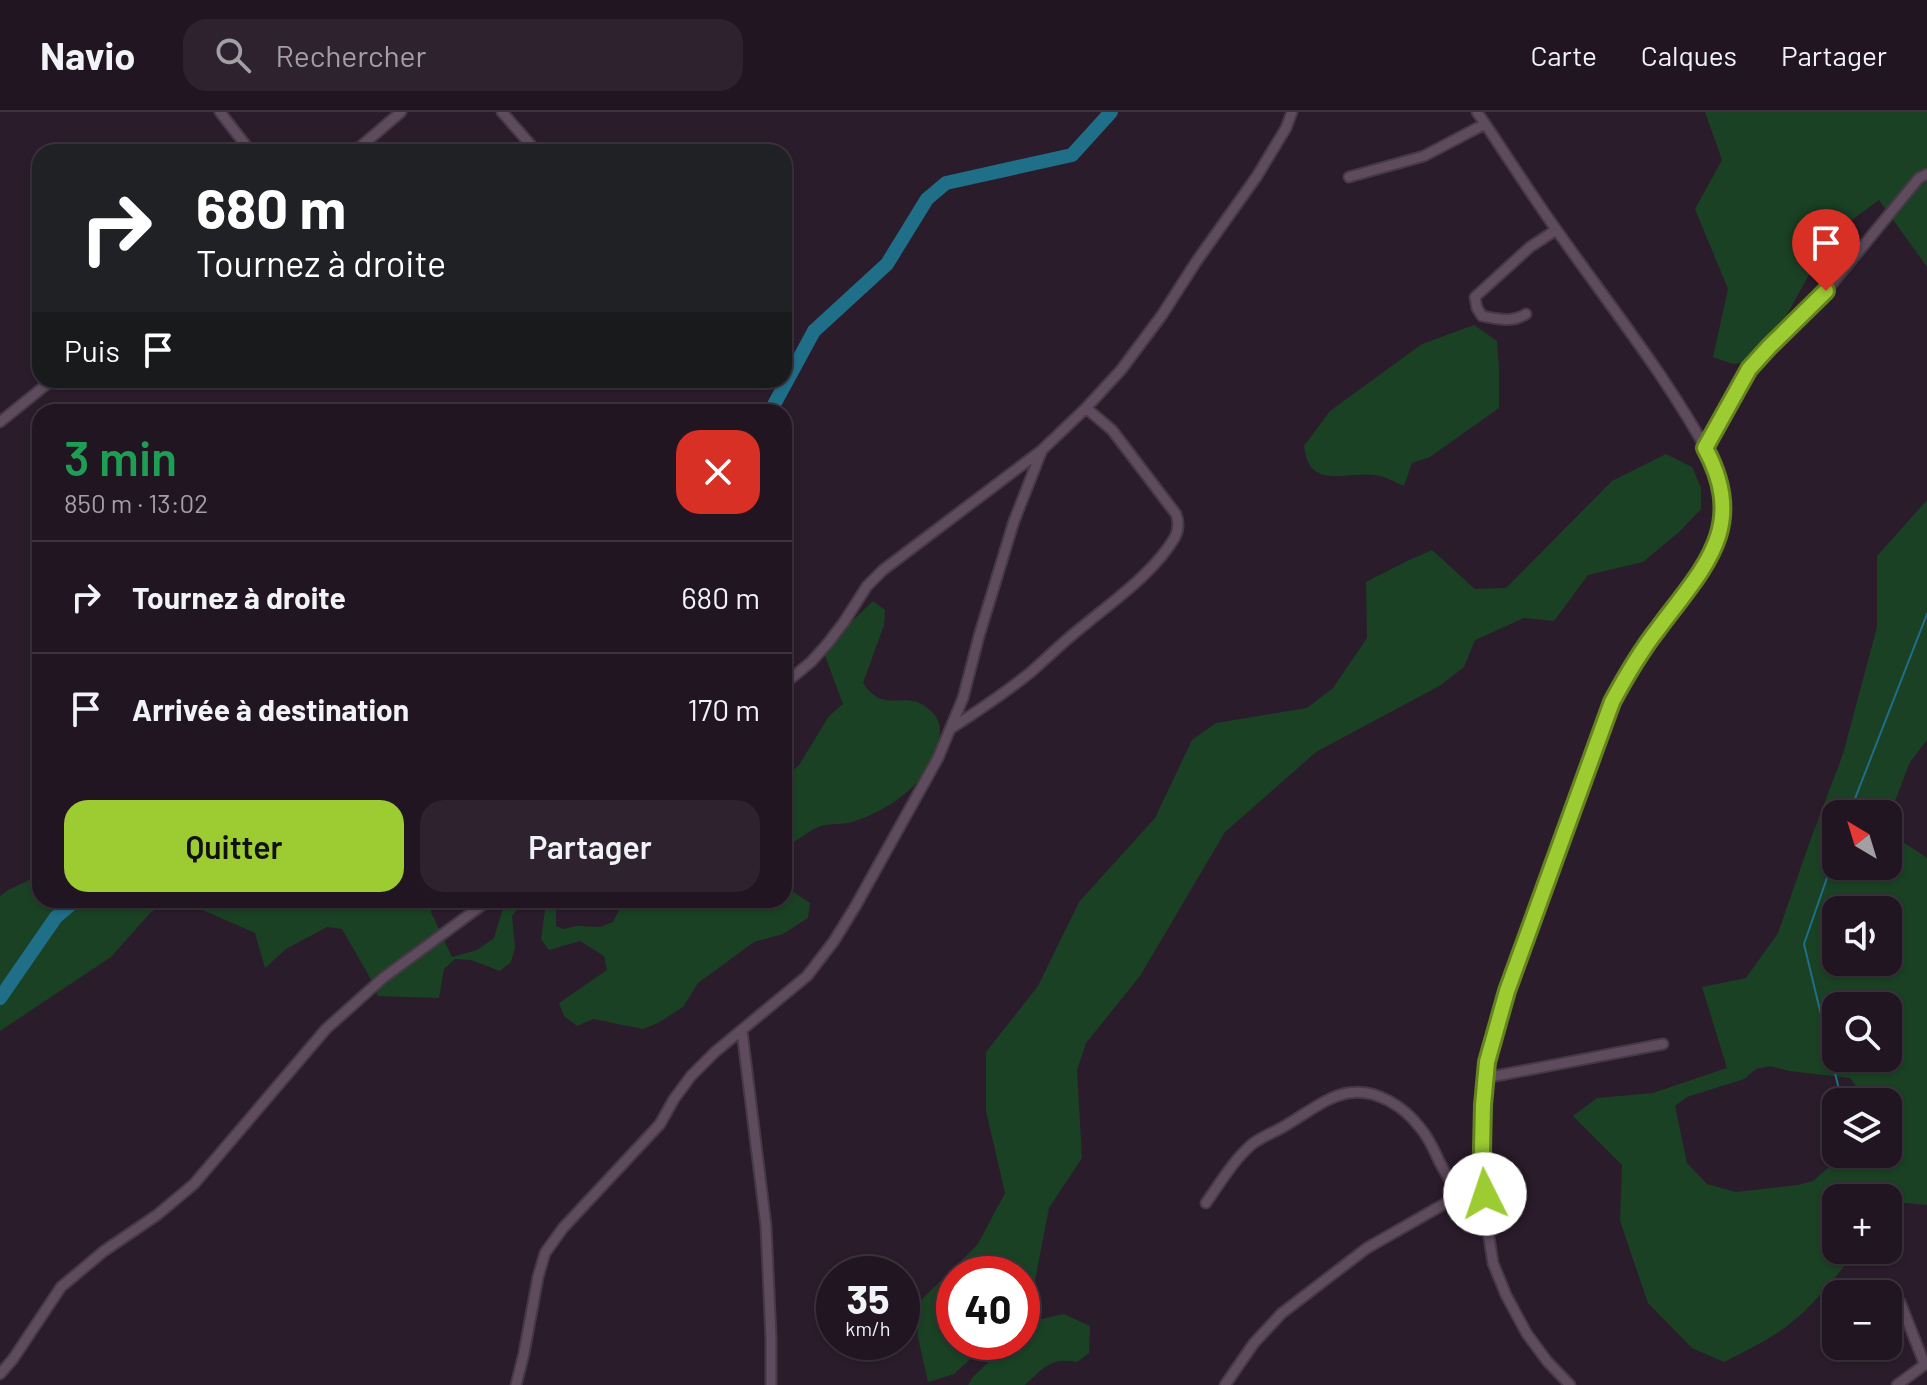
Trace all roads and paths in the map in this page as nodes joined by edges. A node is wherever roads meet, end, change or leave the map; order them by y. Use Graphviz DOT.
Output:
graph roads {
  1 [pos="220,112"];
  2 [pos="401,112"];
  3 [pos="502,112"];
  4 [pos="1292,112"];
  5 [pos="1477,112"];
  6 [pos="1485,124"];
  7 [pos="245,144"];
  8 [pos="363,144"];
  9 [pos="530,144"];
  10 [pos="1927,174"];
  11 [pos="1349,177"];
  12 [pos="1556,230"];
  13 [pos="1526,314"];
  14 [pos="42,388"];
  15 [pos="1086,408"];
  16 [pos="0,422"];
  17 [pos="1705,448"];
  18 [pos="1042,450"];
  19 [pos="792,677"];
  20 [pos="948,730"];
  21 [pos="478,908"];
  22 [pos="742,1031"];
  23 [pos="1663,1044"];
  24 [pos="1485,1078"];
  25 [pos="1460,1195"];
  26 [pos="1206,1203"];
  27 [pos="1487,1231"];
  28 [pos="1902,1307"];
  29 [pos="1926,1364"];
  30 [pos="0,1374"];
  31 [pos="516,1385"];
  32 [pos="771,1385"];
  33 [pos="1225,1385"];
  34 [pos="1570,1385"];
  35 [pos="1897,1385"];
  1 -- 7 [label="street"];
  2 -- 8 [label="street"];
  3 -- 9 [label="street"];
  4 -- 15 [label="street"];
  5 -- 6 [label="street"];
  6 -- 11 [label="street"];
  6 -- 12 [label="street"];
  10 -- 17 [label="street"];
  12 -- 13 [label="street"];
  12 -- 17 [label="street"];
  14 -- 16 [label="street"];
  15 -- 18 [label="street"];
  15 -- 20 [label="street"];
  17 -- 24 [label="street"];
  18 -- 19 [label="street"];
  18 -- 20 [label="street"];
  20 -- 22 [label="street"];
  21 -- 30 [label="street"];
  22 -- 31 [label="street"];
  22 -- 32 [label="street"];
  23 -- 24 [label="street"];
  24 -- 27 [label="street"];
  25 -- 26 [label="street"];
  25 -- 27 [label="street"];
  25 -- 33 [label="street"];
  27 -- 34 [label="street"];
  28 -- 29 [label="street"];
  29 -- 35 [label="street"];
}
